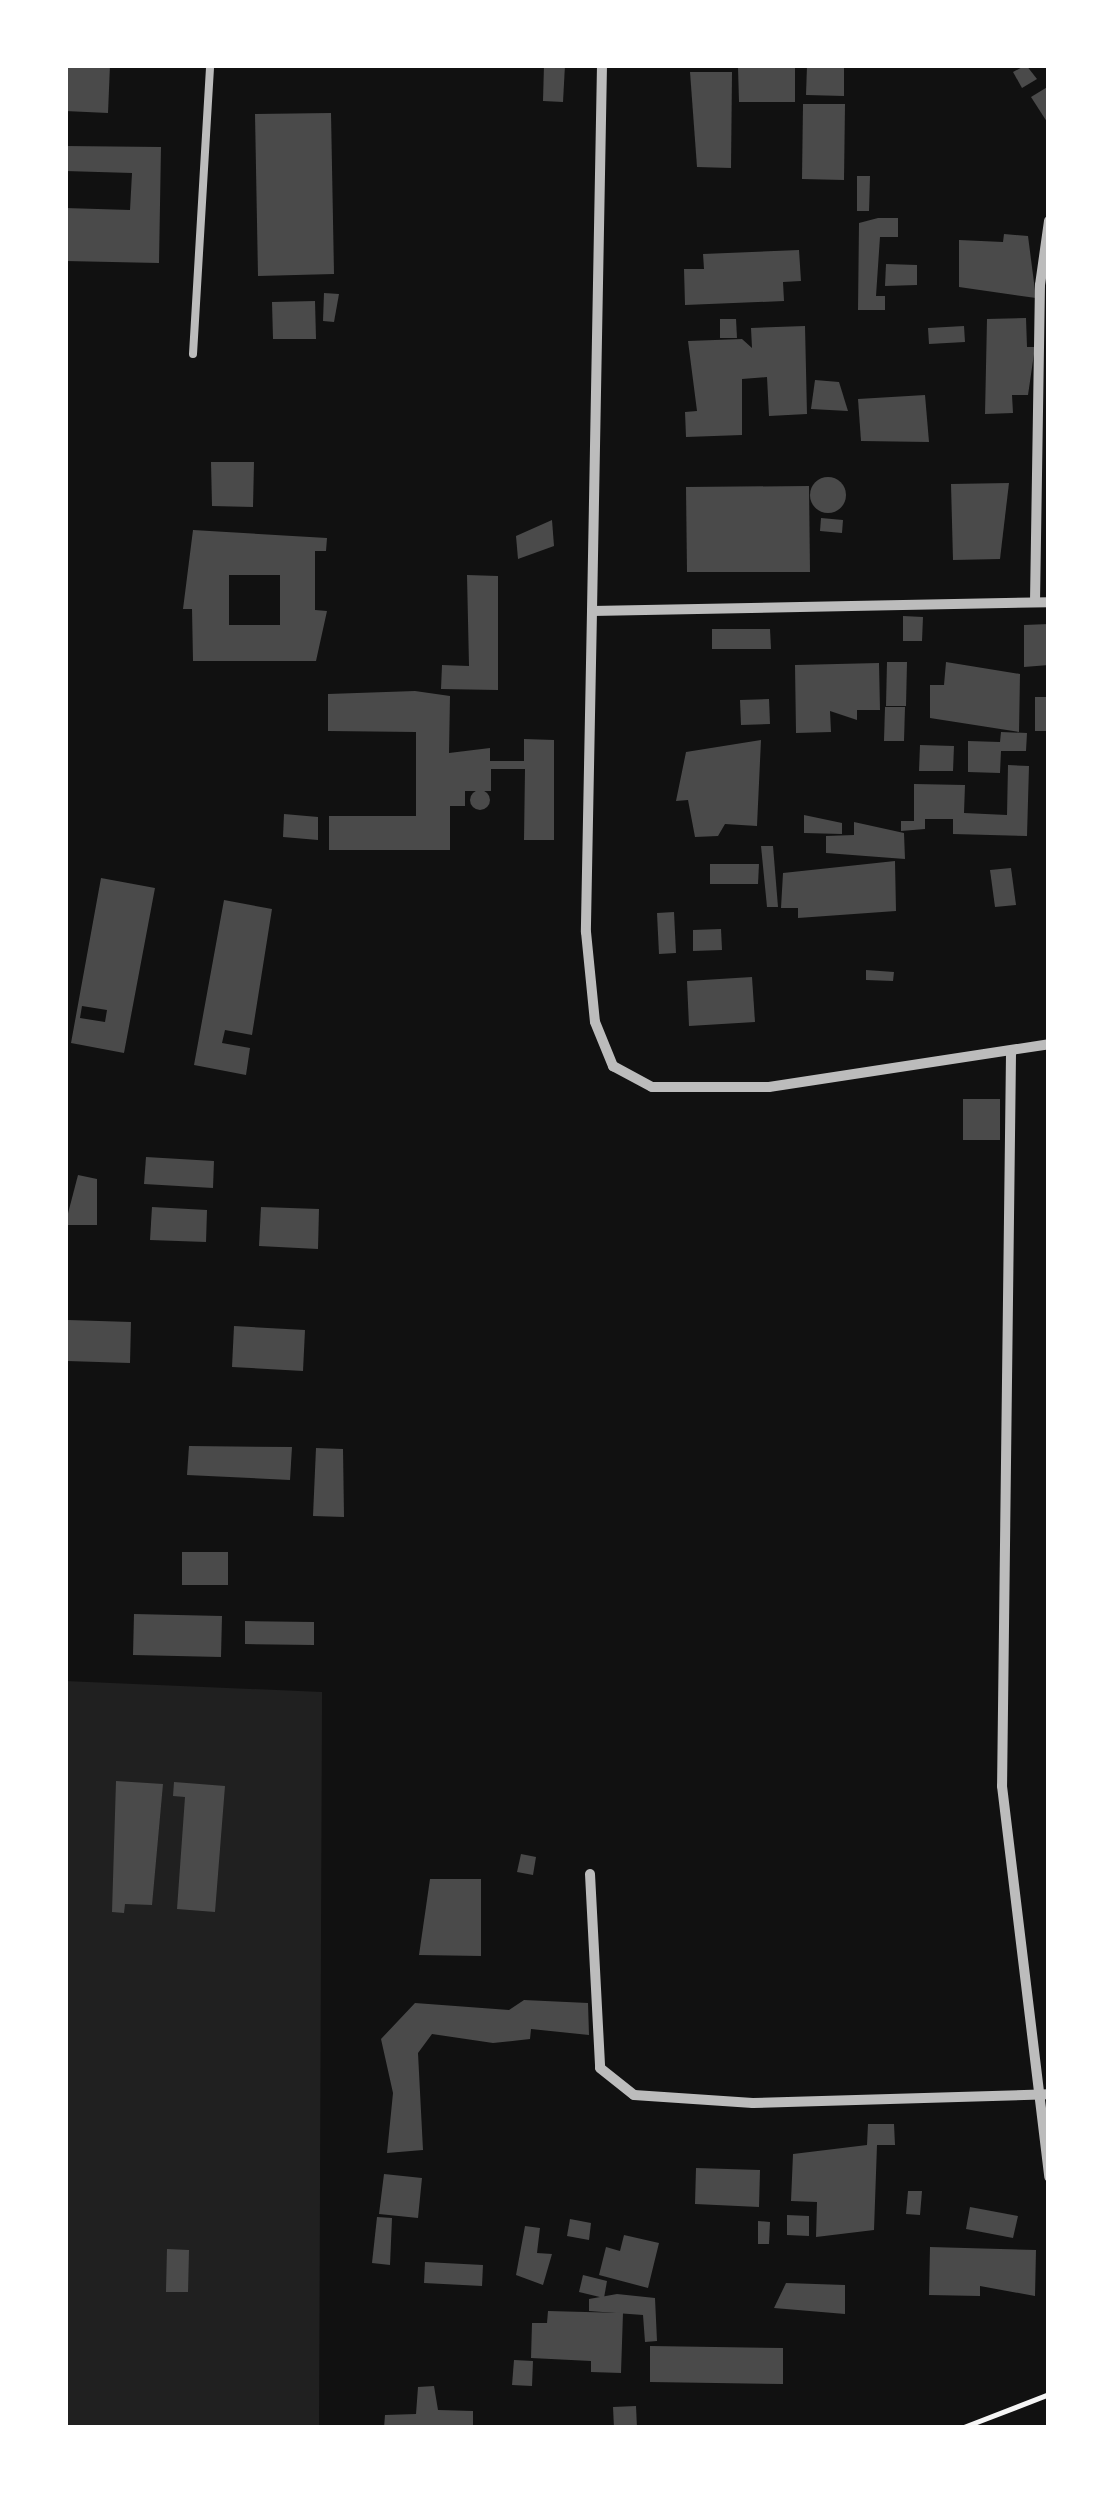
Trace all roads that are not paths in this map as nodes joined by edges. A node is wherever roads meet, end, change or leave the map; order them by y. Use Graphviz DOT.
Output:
graph roads {
  1 [pos="210,65"];
  2 [pos="602,65"];
  3 [pos="1049,222"];
  4 [pos="194,354"];
  5 [pos="1036,602"];
  6 [pos="1049,602"];
  7 [pos="592,610"];
  8 [pos="1049,1044"];
  9 [pos="1011,1054"];
  10 [pos="590,1874"];
  11 [pos="1046,2094"];
  12 [pos="1049,2177"];
  1 -- 4 [label="lane"];
  2 -- 7 [label="street"];
  3 -- 5 [label="street"];
  5 -- 6 [label="street"];
  5 -- 7 [label="street"];
  7 -- 9 [label="street"];
  8 -- 9 [label="street"];
  9 -- 11 [label="street"];
  10 -- 11 [label="street"];
  11 -- 12 [label="street"];
}
